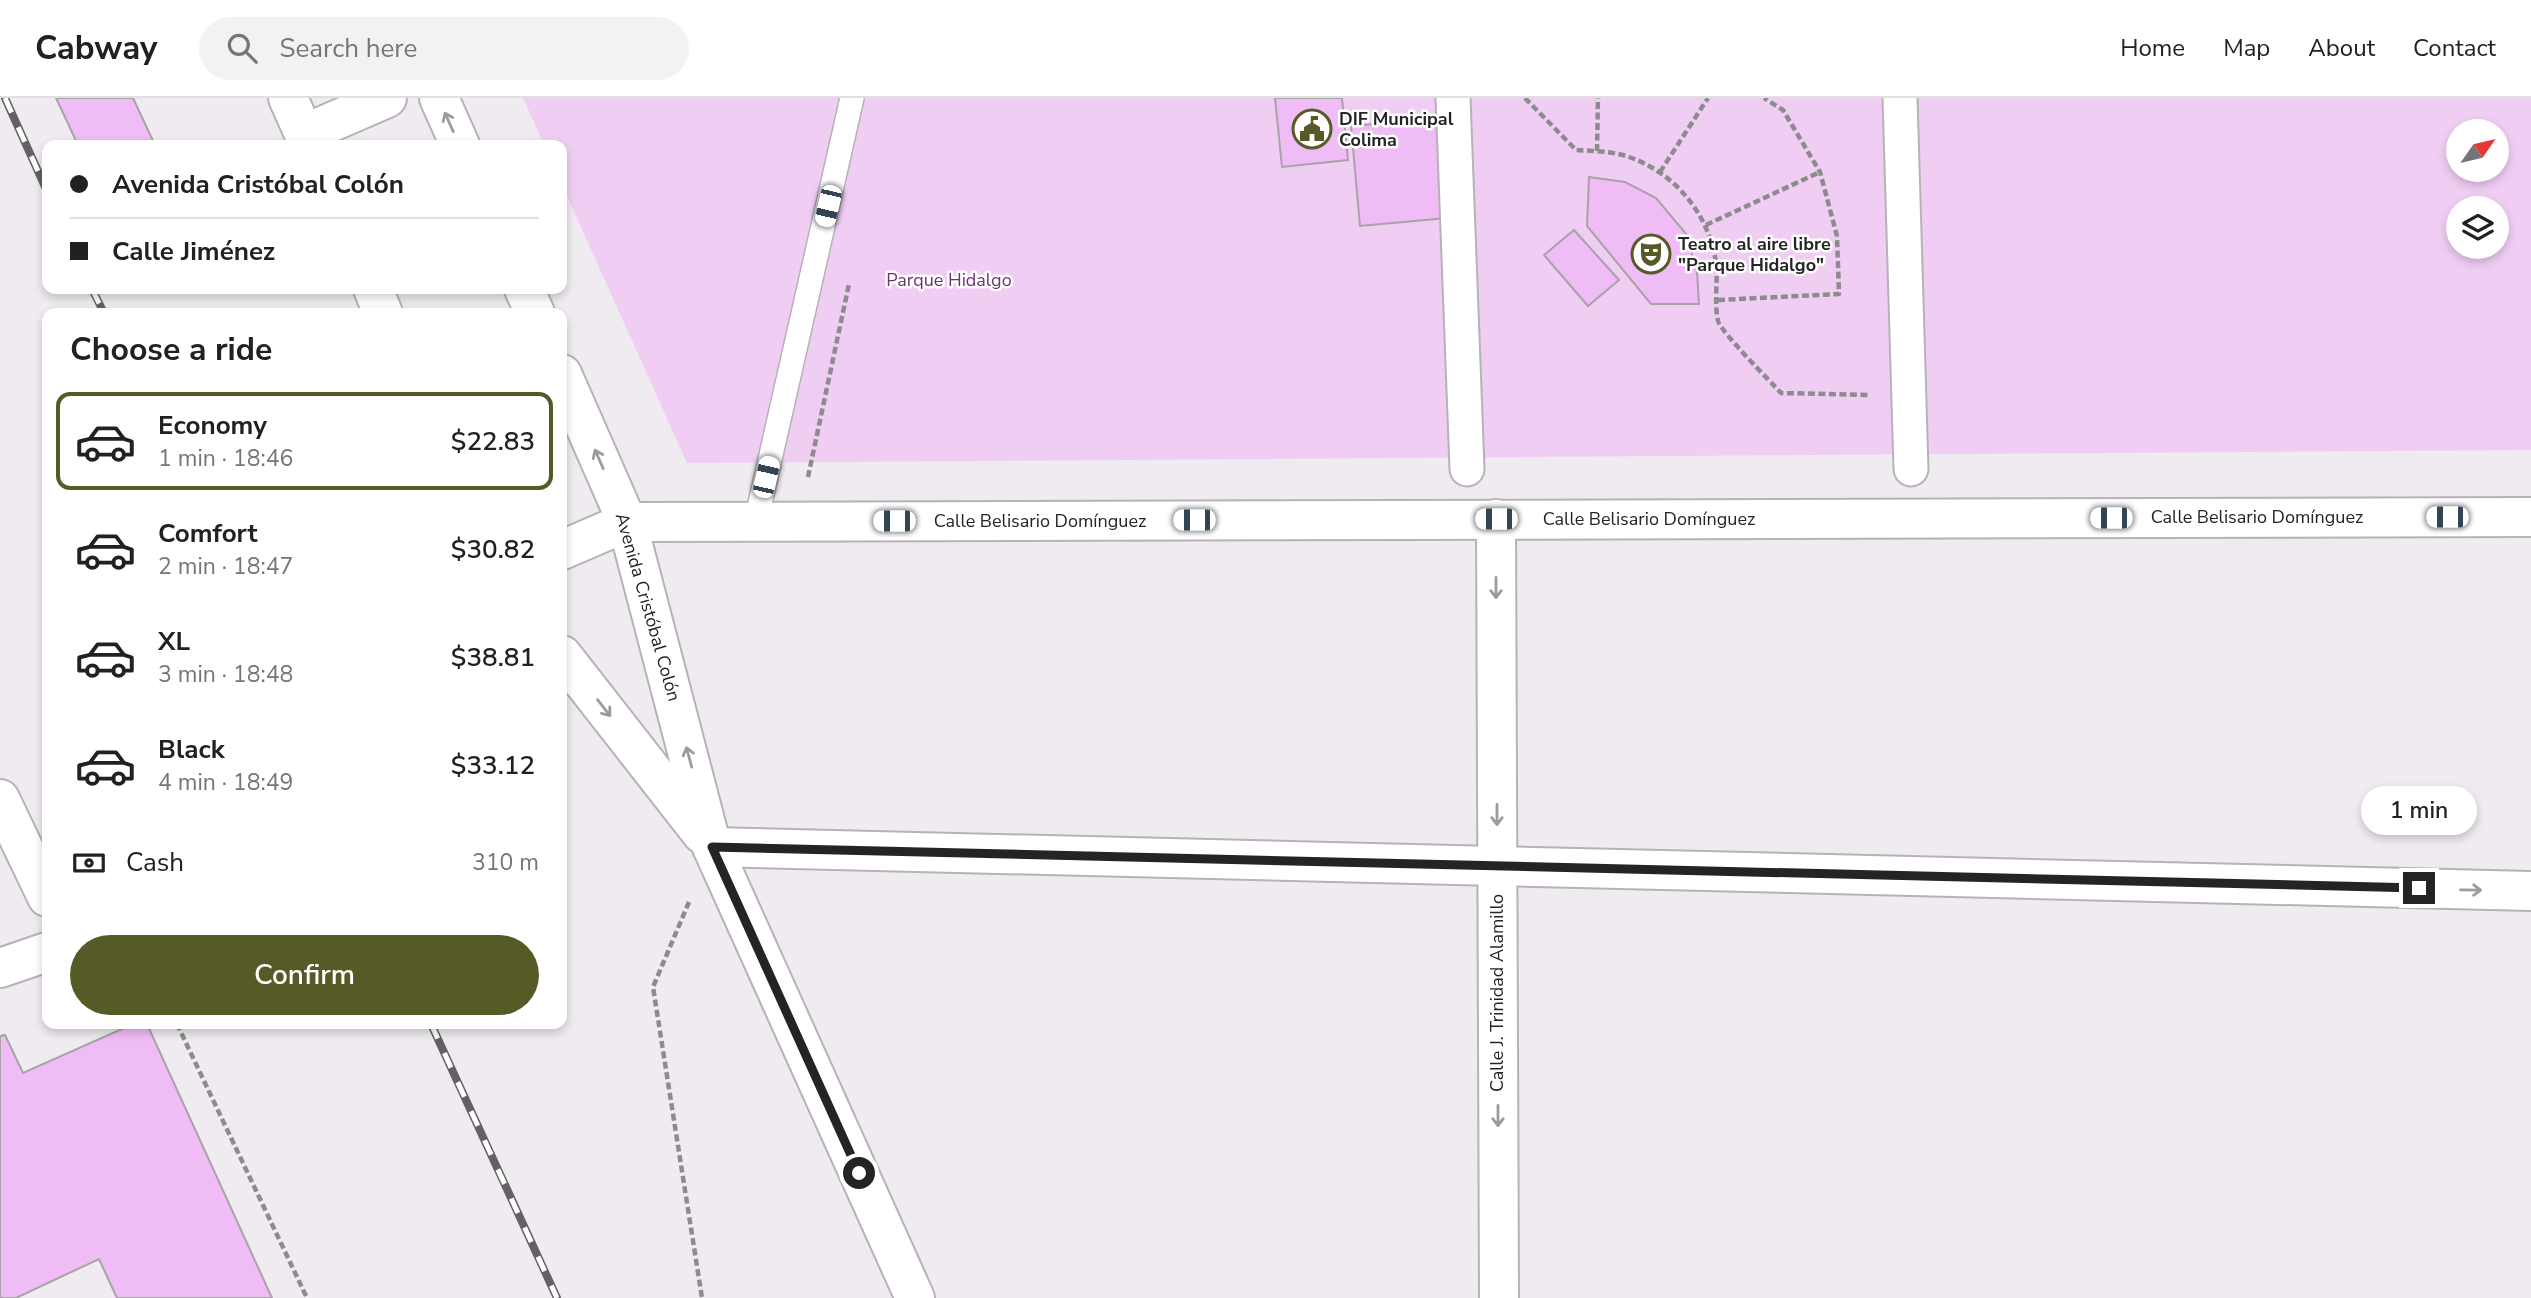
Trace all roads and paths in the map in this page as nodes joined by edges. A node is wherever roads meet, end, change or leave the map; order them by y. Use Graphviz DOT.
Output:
graph roads {
  1 [pos="288,98"];
  2 [pos="387,98"];
  3 [pos="439,98"];
  4 [pos="852,98"];
  5 [pos="1453,98"];
  6 [pos="1525,98"];
  7 [pos="1598,98"];
  8 [pos="1708,98"];
  9 [pos="1764,98"];
  10 [pos="1900,98"];
  11 [pos="307,140"];
  12 [pos="458,140"];
  13 [pos="1597,151"];
  14 [pos="1660,172"];
  15 [pos="1820,172"];
  16 [pos="1706,225"];
  17 [pos="851,274"];
  18 [pos="1718,300"];
  19 [pos="567,385"];
  20 [pos="1909,396"];
  21 [pos="1467,469"];
  22 [pos="1911,469"];
  23 [pos="808,477"];
  24 [pos="2531,517"];
  25 [pos="1496,519"];
  26 [pos="756,521"];
  27 [pos="627,522"];
  28 [pos="567,548"];
  29 [pos="567,661"];
  30 [pos="0,799"];
  31 [pos="712,847"];
  32 [pos="1497,866"];
  33 [pos="42,887"];
  34 [pos="2531,891"];
  35 [pos="42,954"];
  36 [pos="0,968"];
  37 [pos="179,1029"];
  38 [pos="307,1298"];
  39 [pos="702,1298"];
  40 [pos="915,1298"];
  41 [pos="1499,1298"];
  1 -- 11 [label="street"];
  2 -- 11 [label="street"];
  12 -- 3 [label="street, one-way"];
  4 -- 26 [label="lane"];
  5 -- 21 [label="street"];
  6 -- 13 [label="path"];
  7 -- 13 [label="path"];
  8 -- 14 [label="path"];
  9 -- 15 [label="path"];
  10 -- 20 [label="street"];
  13 -- 14 [label="path"];
  14 -- 16 [label="path"];
  15 -- 16 [label="path"];
  15 -- 18 [label="path"];
  16 -- 18 [label="path"];
  17 -- 23 [label="path"];
  18 -- 20 [label="path"];
  27 -- 19 [label="street, Avenida Cristóbal Colón, one-way"];
  20 -- 22 [label="street"];
  24 -- 25 [label="street, Calle Belisario Domínguez"];
  25 -- 26 [label="street, Calle Belisario Domínguez"];
  25 -- 32 [label="street, Calle J. Trinidad Alamillo, one-way"];
  26 -- 27 [label="street, Calle Belisario Domínguez"];
  27 -- 28 [label="street, Calle Belisario Domínguez"];
  31 -- 27 [label="street, Avenida Cristóbal Colón, one-way"];
  29 -- 31 [label="street, Avenida Cristóbal Colón, one-way"];
  30 -- 33 [label="street"];
  31 -- 32 [label="street"];
  31 -- 39 [label="path"];
  31 -- 40 [label="street, Avenida Cristóbal Colón"];
  32 -- 34 [label="street, one-way"];
  32 -- 41 [label="street, Calle J. Trinidad Alamillo, one-way"];
  35 -- 36 [label="street"];
  37 -- 38 [label="path"];
}
